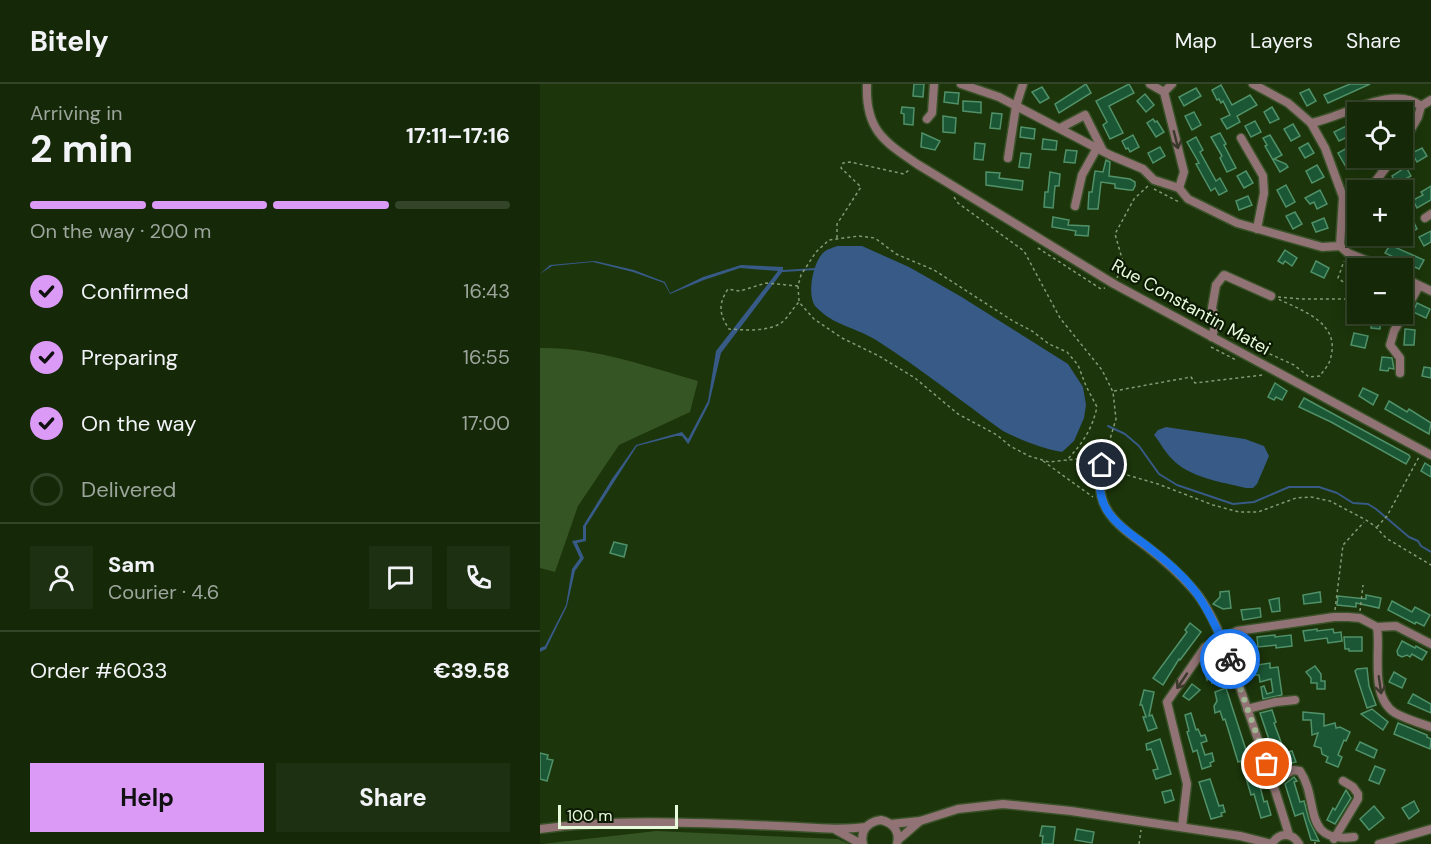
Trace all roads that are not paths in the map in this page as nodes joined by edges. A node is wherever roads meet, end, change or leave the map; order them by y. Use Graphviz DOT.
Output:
graph roads {
  1 [pos="867,84"];
  2 [pos="934,84"];
  3 [pos="961,84"];
  4 [pos="1023,84"];
  5 [pos="1150,84"];
  6 [pos="1172,84"];
  7 [pos="1253,84"];
  8 [pos="983,88"];
  9 [pos="1164,92"];
  10 [pos="1431,100"];
  11 [pos="1016,106"];
  12 [pos="1420,106"];
  13 [pos="927,119"];
  14 [pos="1311,123"];
  15 [pos="1413,126"];
  16 [pos="1060,128"];
  17 [pos="1241,138"];
  18 [pos="1100,149"];
  19 [pos="1008,158"];
  20 [pos="1179,188"];
  21 [pos="1347,196"];
  22 [pos="1343,197"];
  23 [pos="1075,206"];
  24 [pos="1257,229"];
  25 [pos="1340,246"];
  26 [pos="1360,258"];
  27 [pos="1413,282"];
  28 [pos="1419,285"];
  29 [pos="1431,291"];
  30 [pos="1271,296"];
  31 [pos="1212,338"];
  32 [pos="1400,373"];
  33 [pos="1431,455"];
  34 [pos="1102,465"];
  35 [pos="1377,627"];
  36 [pos="1220,639"];
  37 [pos="1431,644"];
  38 [pos="1295,700"];
  39 [pos="1247,709"];
  40 [pos="1431,727"];
  41 [pos="1343,781"];
  42 [pos="1273,782"];
  43 [pos="920,821"];
  44 [pos="891,824"];
  45 [pos="866,827"];
  46 [pos="1182,827"];
  47 [pos="540,828"];
  48 [pos="833,829"];
  49 [pos="1431,829"];
  50 [pos="1290,835"];
  51 [pos="1354,837"];
  52 [pos="1334,839"];
  53 [pos="897,842"];
  54 [pos="862,844"];
  55 [pos="1272,844"];
  56 [pos="1299,844"];
  57 [pos="1379,844"];
  1 -- 31 [label="street, Rue Constantin Matei"];
  2 -- 13 [label="street"];
  3 -- 8 [label="street"];
  4 -- 11 [label="street"];
  5 -- 9 [label="street"];
  6 -- 9 [label="street"];
  7 -- 14 [label="street"];
  8 -- 11 [label="street"];
  9 -- 20 [label="street, one-way"];
  10 -- 12 [label="street"];
  11 -- 16 [label="street"];
  11 -- 19 [label="street"];
  12 -- 14 [label="street"];
  12 -- 15 [label="street"];
  14 -- 22 [label="street"];
  16 -- 18 [label="street"];
  16 -- 18 [label="street"];
  17 -- 24 [label="street"];
  18 -- 20 [label="street"];
  18 -- 23 [label="street"];
  20 -- 24 [label="street"];
  21 -- 22 [label="street"];
  22 -- 25 [label="street"];
  24 -- 25 [label="street"];
  25 -- 26 [label="street"];
  27 -- 28 [label="street"];
  28 -- 29 [label="street"];
  28 -- 32 [label="street"];
  30 -- 31 [label="street"];
  31 -- 33 [label="street, Rue Constantin Matei"];
  34 -- 36 [label="street"];
  35 -- 36 [label="street"];
  35 -- 37 [label="street"];
  35 -- 40 [label="street, one-way"];
  36 -- 39 [label="street"];
  36 -- 46 [label="street, one-way"];
  38 -- 39 [label="street"];
  39 -- 42 [label="street"];
  41 -- 52 [label="street"];
  42 -- 50 [label="street"];
  42 -- 52 [label="street"];
  43 -- 44 [label="street"];
  43 -- 46 [label="street"];
  43 -- 53 [label="street"];
  44 -- 45 [label="street"];
  44 -- 53 [label="street"];
  45 -- 48 [label="street"];
  45 -- 54 [label="street"];
  46 -- 55 [label="street"];
  47 -- 48 [label="street"];
  48 -- 54 [label="street"];
  49 -- 57 [label="street"];
  50 -- 55 [label="street"];
  50 -- 56 [label="street"];
  51 -- 52 [label="street"];
}
